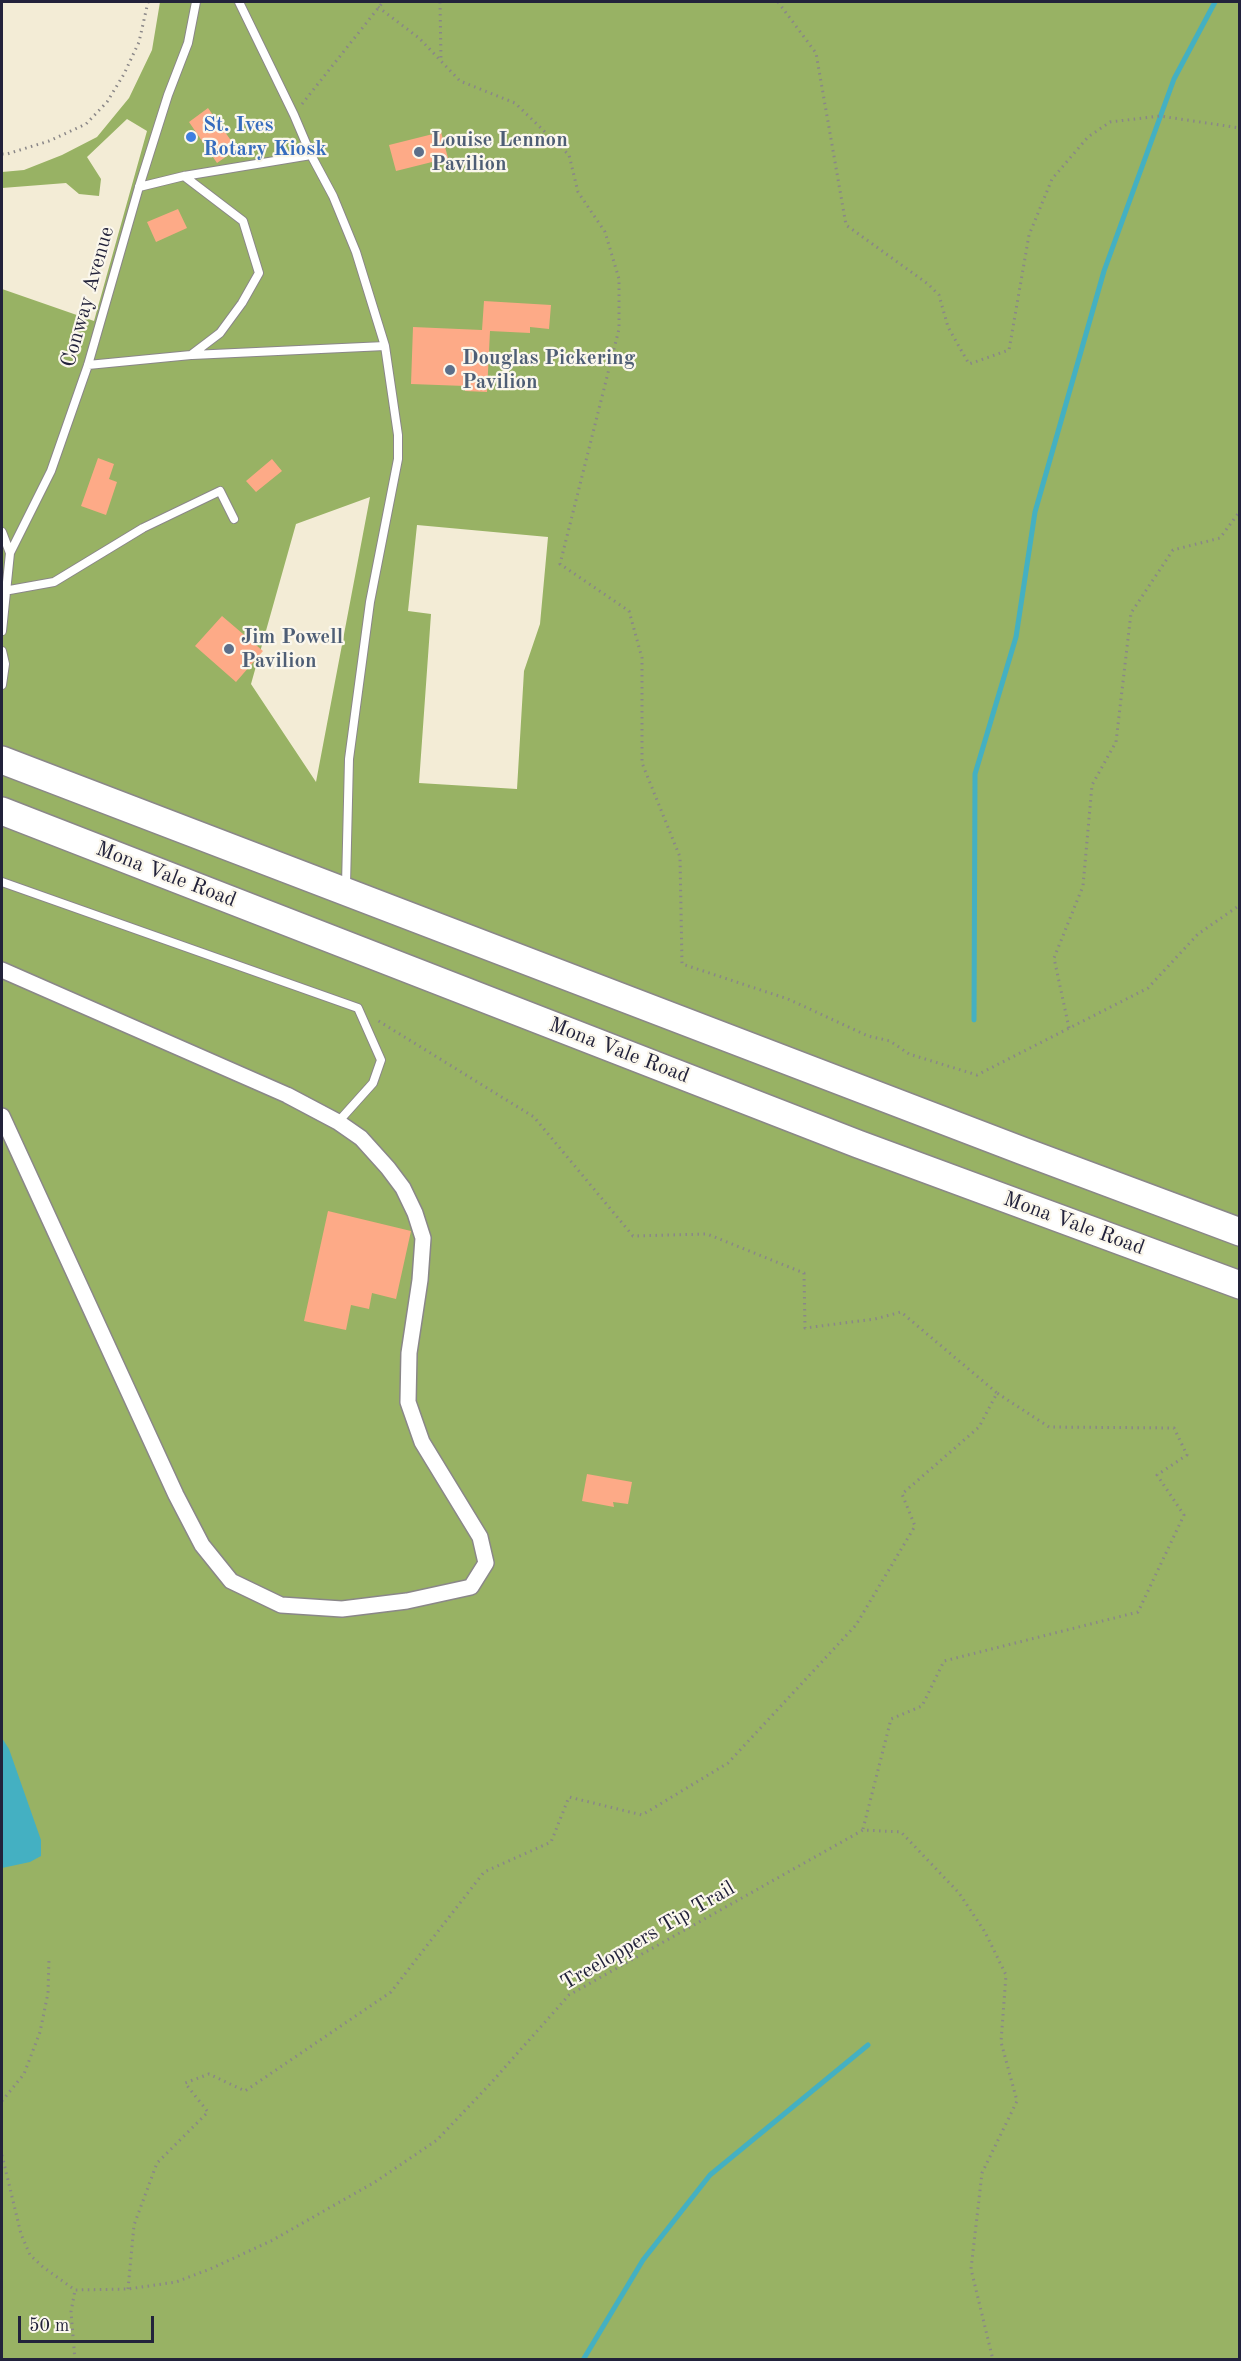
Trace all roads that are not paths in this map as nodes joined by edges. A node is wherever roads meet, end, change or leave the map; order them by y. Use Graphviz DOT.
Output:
graph roads {
  1 [pos="196,2"];
  2 [pos="239,2"];
  3 [pos="311,155"];
  4 [pos="184,176"];
  5 [pos="139,187"];
  6 [pos="385,346"];
  7 [pos="191,355"];
  8 [pos="88,365"];
  9 [pos="234,519"];
  10 [pos="2,532"];
  11 [pos="10,553"];
  12 [pos="3,587"];
  13 [pos="2,631"];
  14 [pos="2,651"];
  15 [pos="2,685"];
  16 [pos="2,760"];
  17 [pos="2,811"];
  18 [pos="2,882"];
  19 [pos="346,892"];
  20 [pos="2,970"];
  21 [pos="2,1116"];
  22 [pos="338,1122"];
  23 [pos="1239,1232"];
  24 [pos="1239,1285"];
  1 -- 5 [label="lane, Conway Avenue"];
  2 -- 3 [label="lane"];
  3 -- 4 [label="lane"];
  3 -- 6 [label="lane"];
  4 -- 5 [label="lane"];
  4 -- 7 [label="lane"];
  5 -- 8 [label="lane, Conway Avenue"];
  6 -- 7 [label="lane"];
  6 -- 19 [label="lane"];
  7 -- 8 [label="lane"];
  8 -- 11 [label="lane, Conway Avenue"];
  9 -- 12 [label="lane"];
  10 -- 11 [label="lane"];
  11 -- 12 [label="lane, Conway Avenue"];
  12 -- 13 [label="lane, Conway Avenue"];
  14 -- 15 [label="lane"];
  16 -- 19 [label="highway"];
  17 -- 24 [label="highway, Mona Vale Road"];
  18 -- 22 [label="lane"];
  19 -- 23 [label="highway"];
  20 -- 22 [label="street"];
  21 -- 22 [label="street"];
}
